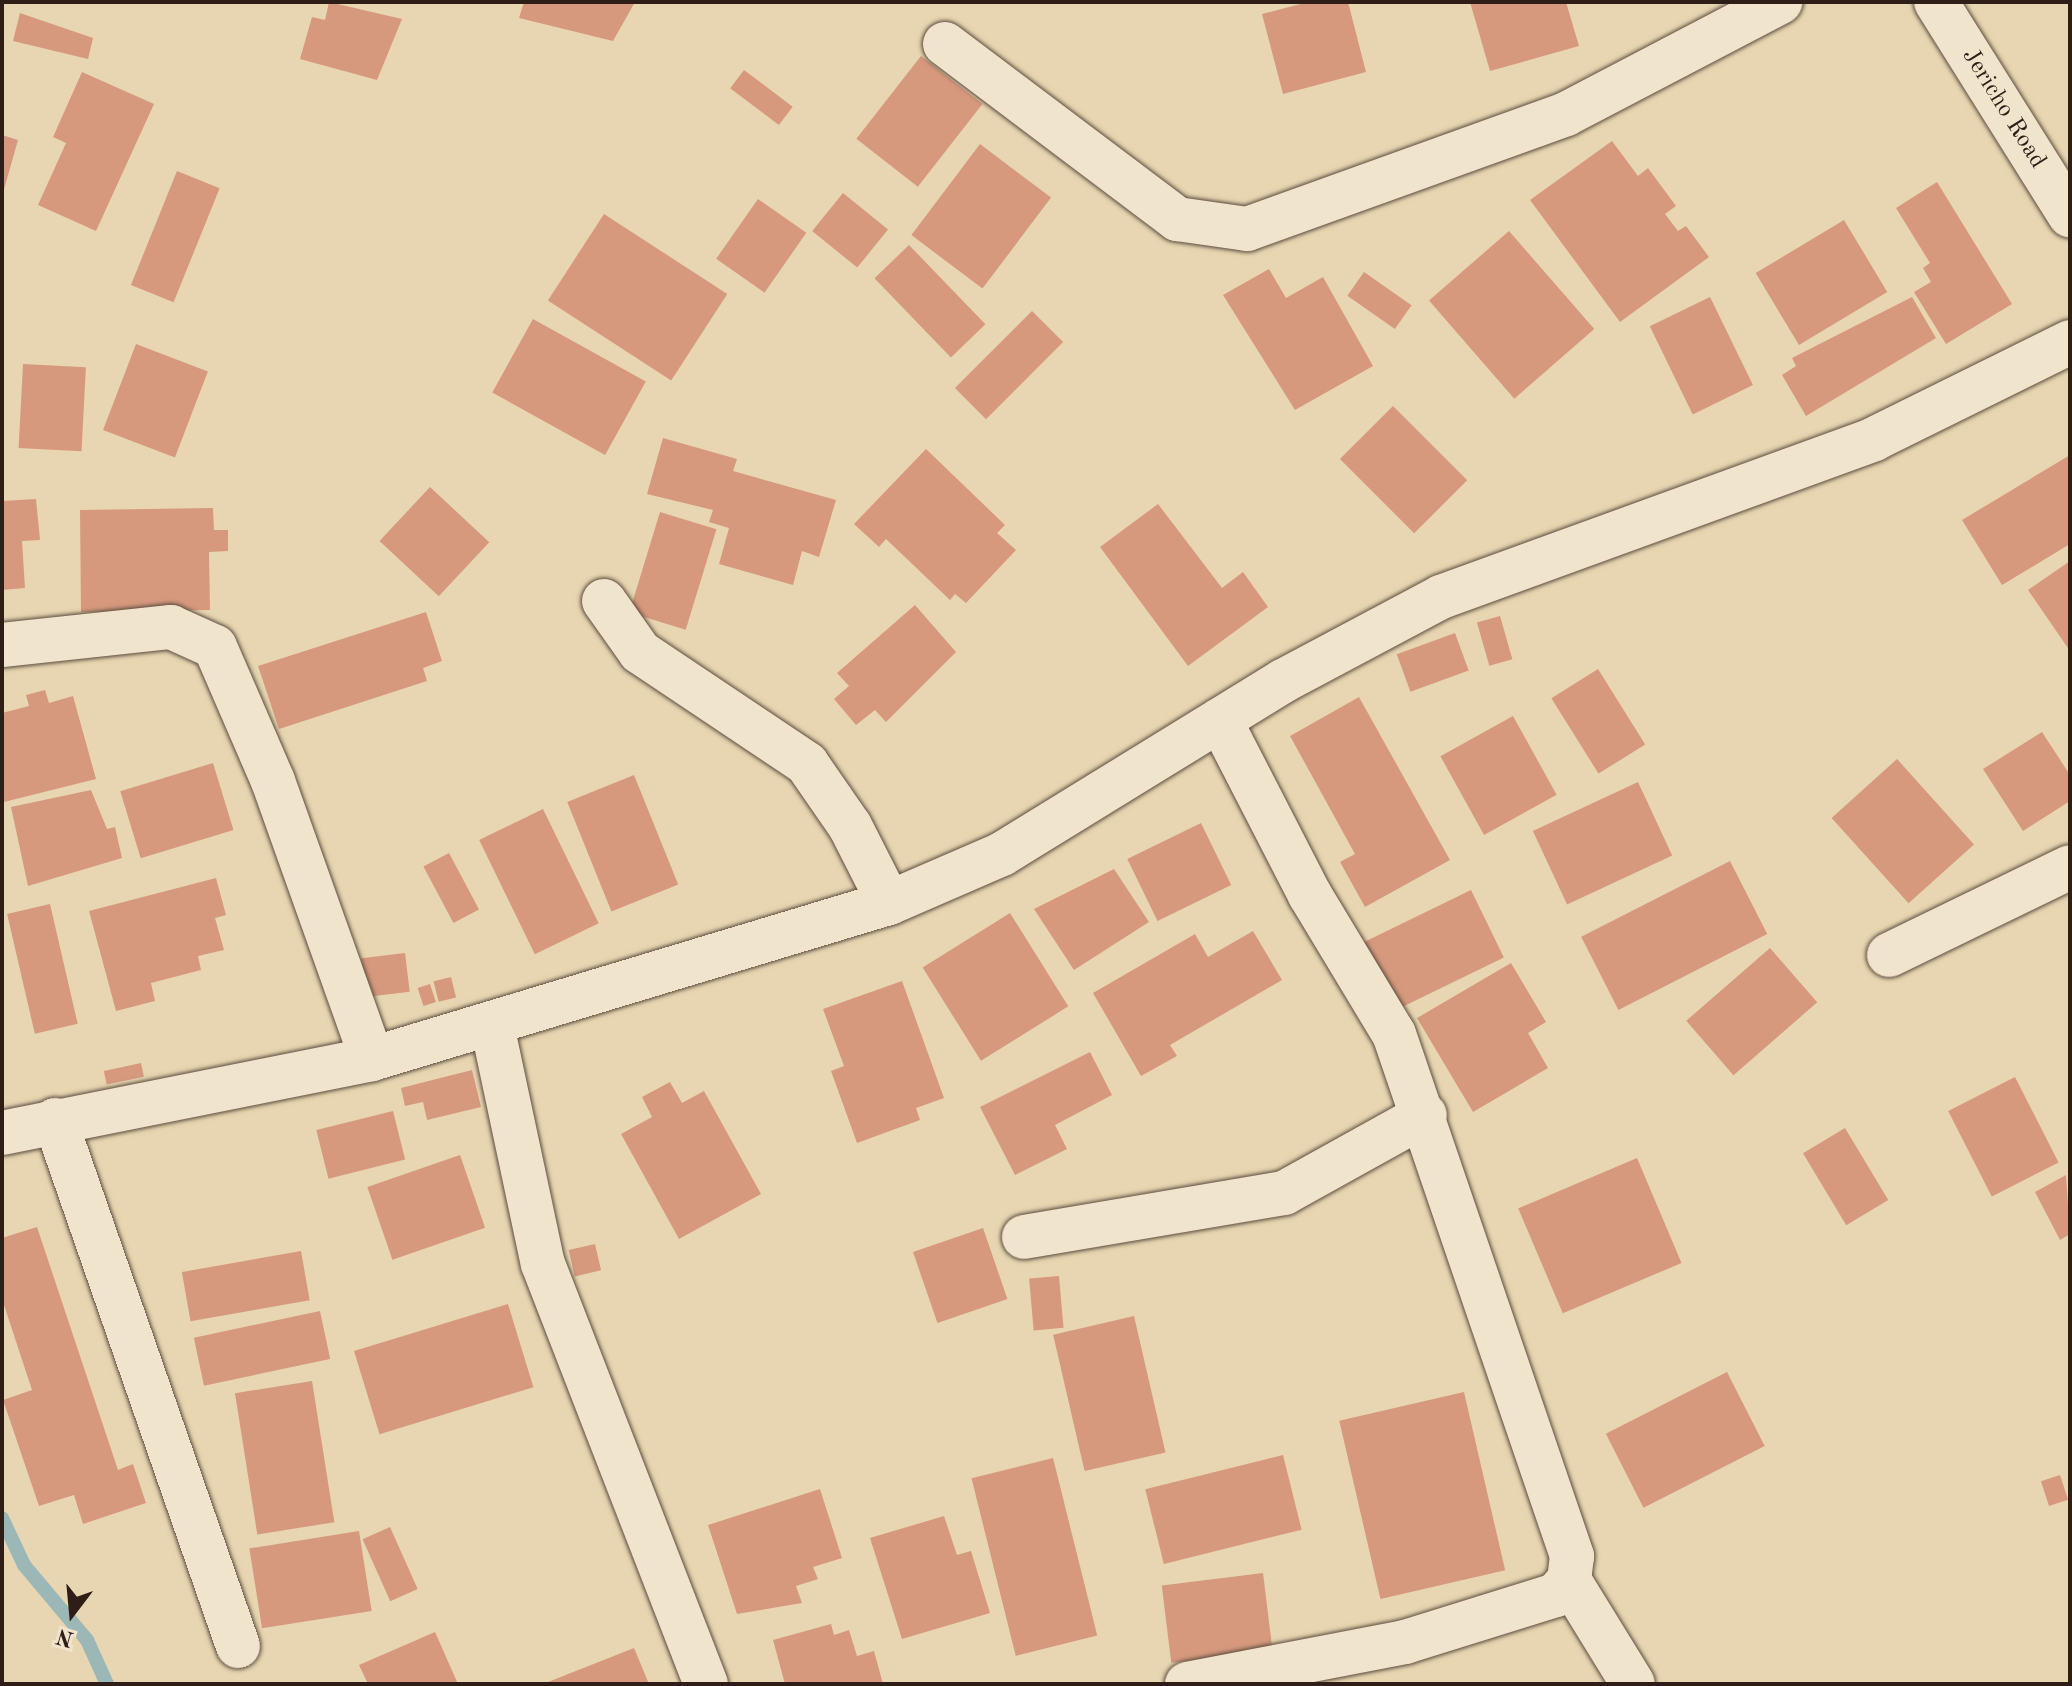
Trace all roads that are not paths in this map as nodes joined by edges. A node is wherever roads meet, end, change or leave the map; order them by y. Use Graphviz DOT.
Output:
graph roads {
  1 [pos="1780,2"];
  2 [pos="1936,2"];
  3 [pos="945,44"];
  4 [pos="2070,216"];
  5 [pos="2070,342"];
  6 [pos="604,601"];
  7 [pos="2,645"];
  8 [pos="1220,720"];
  9 [pos="2070,867"];
  10 [pos="889,903"];
  11 [pos="1889,955"];
  12 [pos="492,1025"];
  13 [pos="372,1059"];
  14 [pos="1425,1115"];
  15 [pos="55,1120"];
  16 [pos="2,1133"];
  17 [pos="1024,1237"];
  18 [pos="1569,1580"];
  19 [pos="238,1646"];
  20 [pos="706,1684"];
  21 [pos="1187,1684"];
  22 [pos="1633,1684"];
  1 -- 3 [label="street"];
  2 -- 4 [label="street, Jericho Road"];
  5 -- 8 [label="street"];
  6 -- 10 [label="street"];
  7 -- 13 [label="street"];
  8 -- 10 [label="street"];
  8 -- 14 [label="street"];
  9 -- 11 [label="street"];
  10 -- 12 [label="street"];
  12 -- 13 [label="street"];
  12 -- 20 [label="street"];
  13 -- 15 [label="street"];
  14 -- 17 [label="street"];
  14 -- 18 [label="street"];
  15 -- 16 [label="street"];
  15 -- 19 [label="street"];
  18 -- 21 [label="street"];
  18 -- 22 [label="street"];
}
